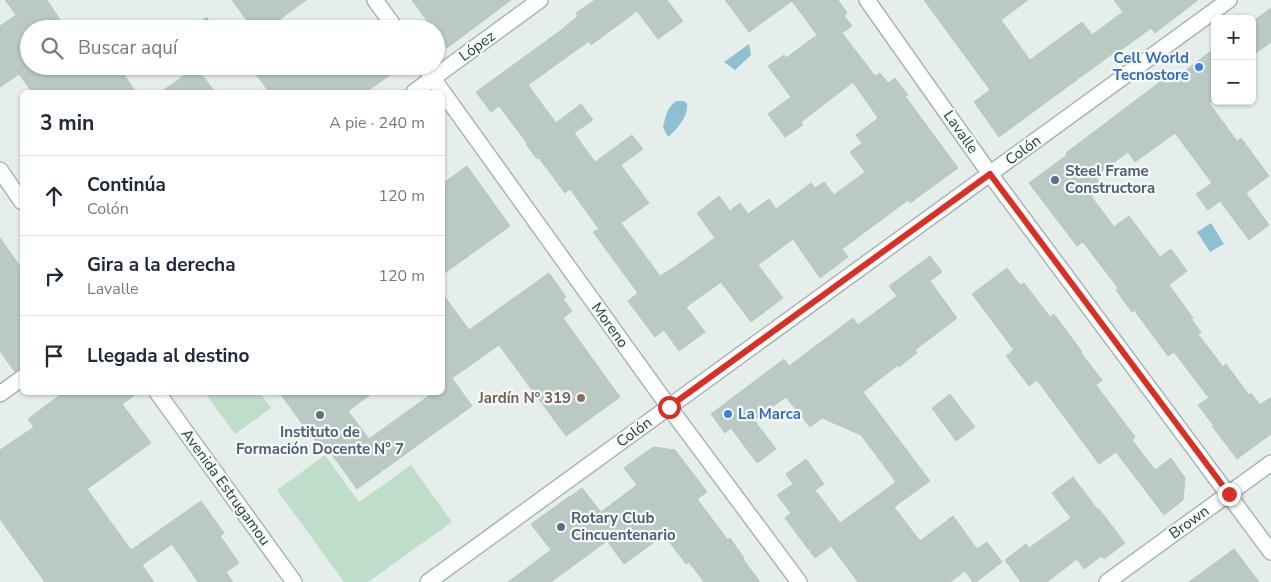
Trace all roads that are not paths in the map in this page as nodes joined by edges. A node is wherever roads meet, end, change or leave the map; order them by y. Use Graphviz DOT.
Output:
graph roads {
  1 [pos="375,0"];
  2 [pos="540,0"];
  3 [pos="866,0"];
  4 [pos="1229,0"];
  5 [pos="389,20"];
  6 [pos="445,61"];
  7 [pos="426,75"];
  8 [pos="430,75"];
  9 [pos="415,90"];
  10 [pos="441,90"];
  11 [pos="445,96"];
  12 [pos="0,170"];
  13 [pos="990,174"];
  14 [pos="20,199"];
  15 [pos="20,379"];
  16 [pos="0,394"];
  17 [pos="159,395"];
  18 [pos="669,407"];
  19 [pos="1271,463"];
  20 [pos="1229,494"];
  21 [pos="1271,552"];
  22 [pos="294,582"];
  23 [pos="428,582"];
  24 [pos="799,582"];
  25 [pos="1107,582"];
  1 -- 5 [label="street"];
  2 -- 6 [label="street, López"];
  3 -- 13 [label="street, Lavalle"];
  4 -- 13 [label="street, Colón"];
  7 -- 9 [label="street, López"];
  8 -- 10 [label="street, Moreno"];
  11 -- 18 [label="street, Moreno"];
  12 -- 14 [label="street"];
  13 -- 18 [label="street, Colón"];
  13 -- 20 [label="street, Lavalle"];
  15 -- 16 [label="street"];
  17 -- 22 [label="street, Avenida Estrugamou"];
  18 -- 23 [label="street, Colón"];
  18 -- 24 [label="street, Moreno"];
  19 -- 20 [label="street, Brown"];
  20 -- 21 [label="street, Lavalle"];
  20 -- 25 [label="street, Brown"];
}
